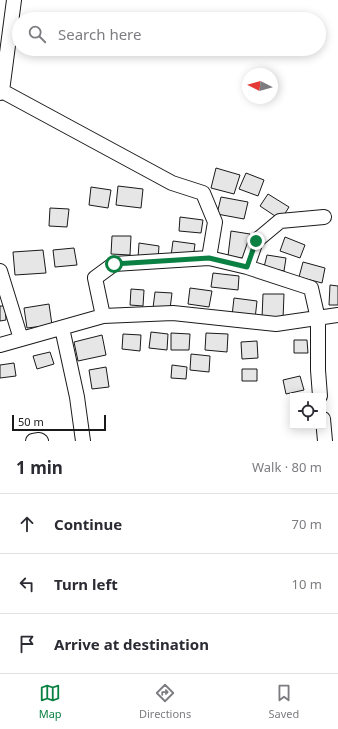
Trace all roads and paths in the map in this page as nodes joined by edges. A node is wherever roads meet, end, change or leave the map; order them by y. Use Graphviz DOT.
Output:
graph roads {
  1 [pos="14,0"];
  2 [pos="12,12"];
  3 [pos="12,14"];
  4 [pos="1,92"];
  5 [pos="324,216"];
  6 [pos="209,258"];
  7 [pos="247,267"];
  8 [pos="0,271"];
  9 [pos="338,315"];
  10 [pos="103,316"];
  11 [pos="318,319"];
  12 [pos="62,328"];
  13 [pos="21,339"];
  14 [pos="0,345"];
  15 [pos="320,393"];
  16 [pos="324,429"];
  17 [pos="33,441"];
  18 [pos="41,441"];
  19 [pos="83,441"];
  20 [pos="325,441"];
  1 -- 2 [label="street"];
  3 -- 4 [label="street"];
  4 -- 6 [label="street"];
  5 -- 7 [label="street"];
  6 -- 7 [label="street"];
  6 -- 10 [label="street"];
  7 -- 11 [label="street"];
  8 -- 13 [label="street"];
  9 -- 11 [label="street"];
  10 -- 11 [label="street"];
  10 -- 12 [label="street"];
  11 -- 15 [label="street"];
  12 -- 13 [label="street"];
  12 -- 19 [label="street"];
  13 -- 14 [label="street"];
  16 -- 20 [label="street"];
  17 -- 18 [label="street"];
}
